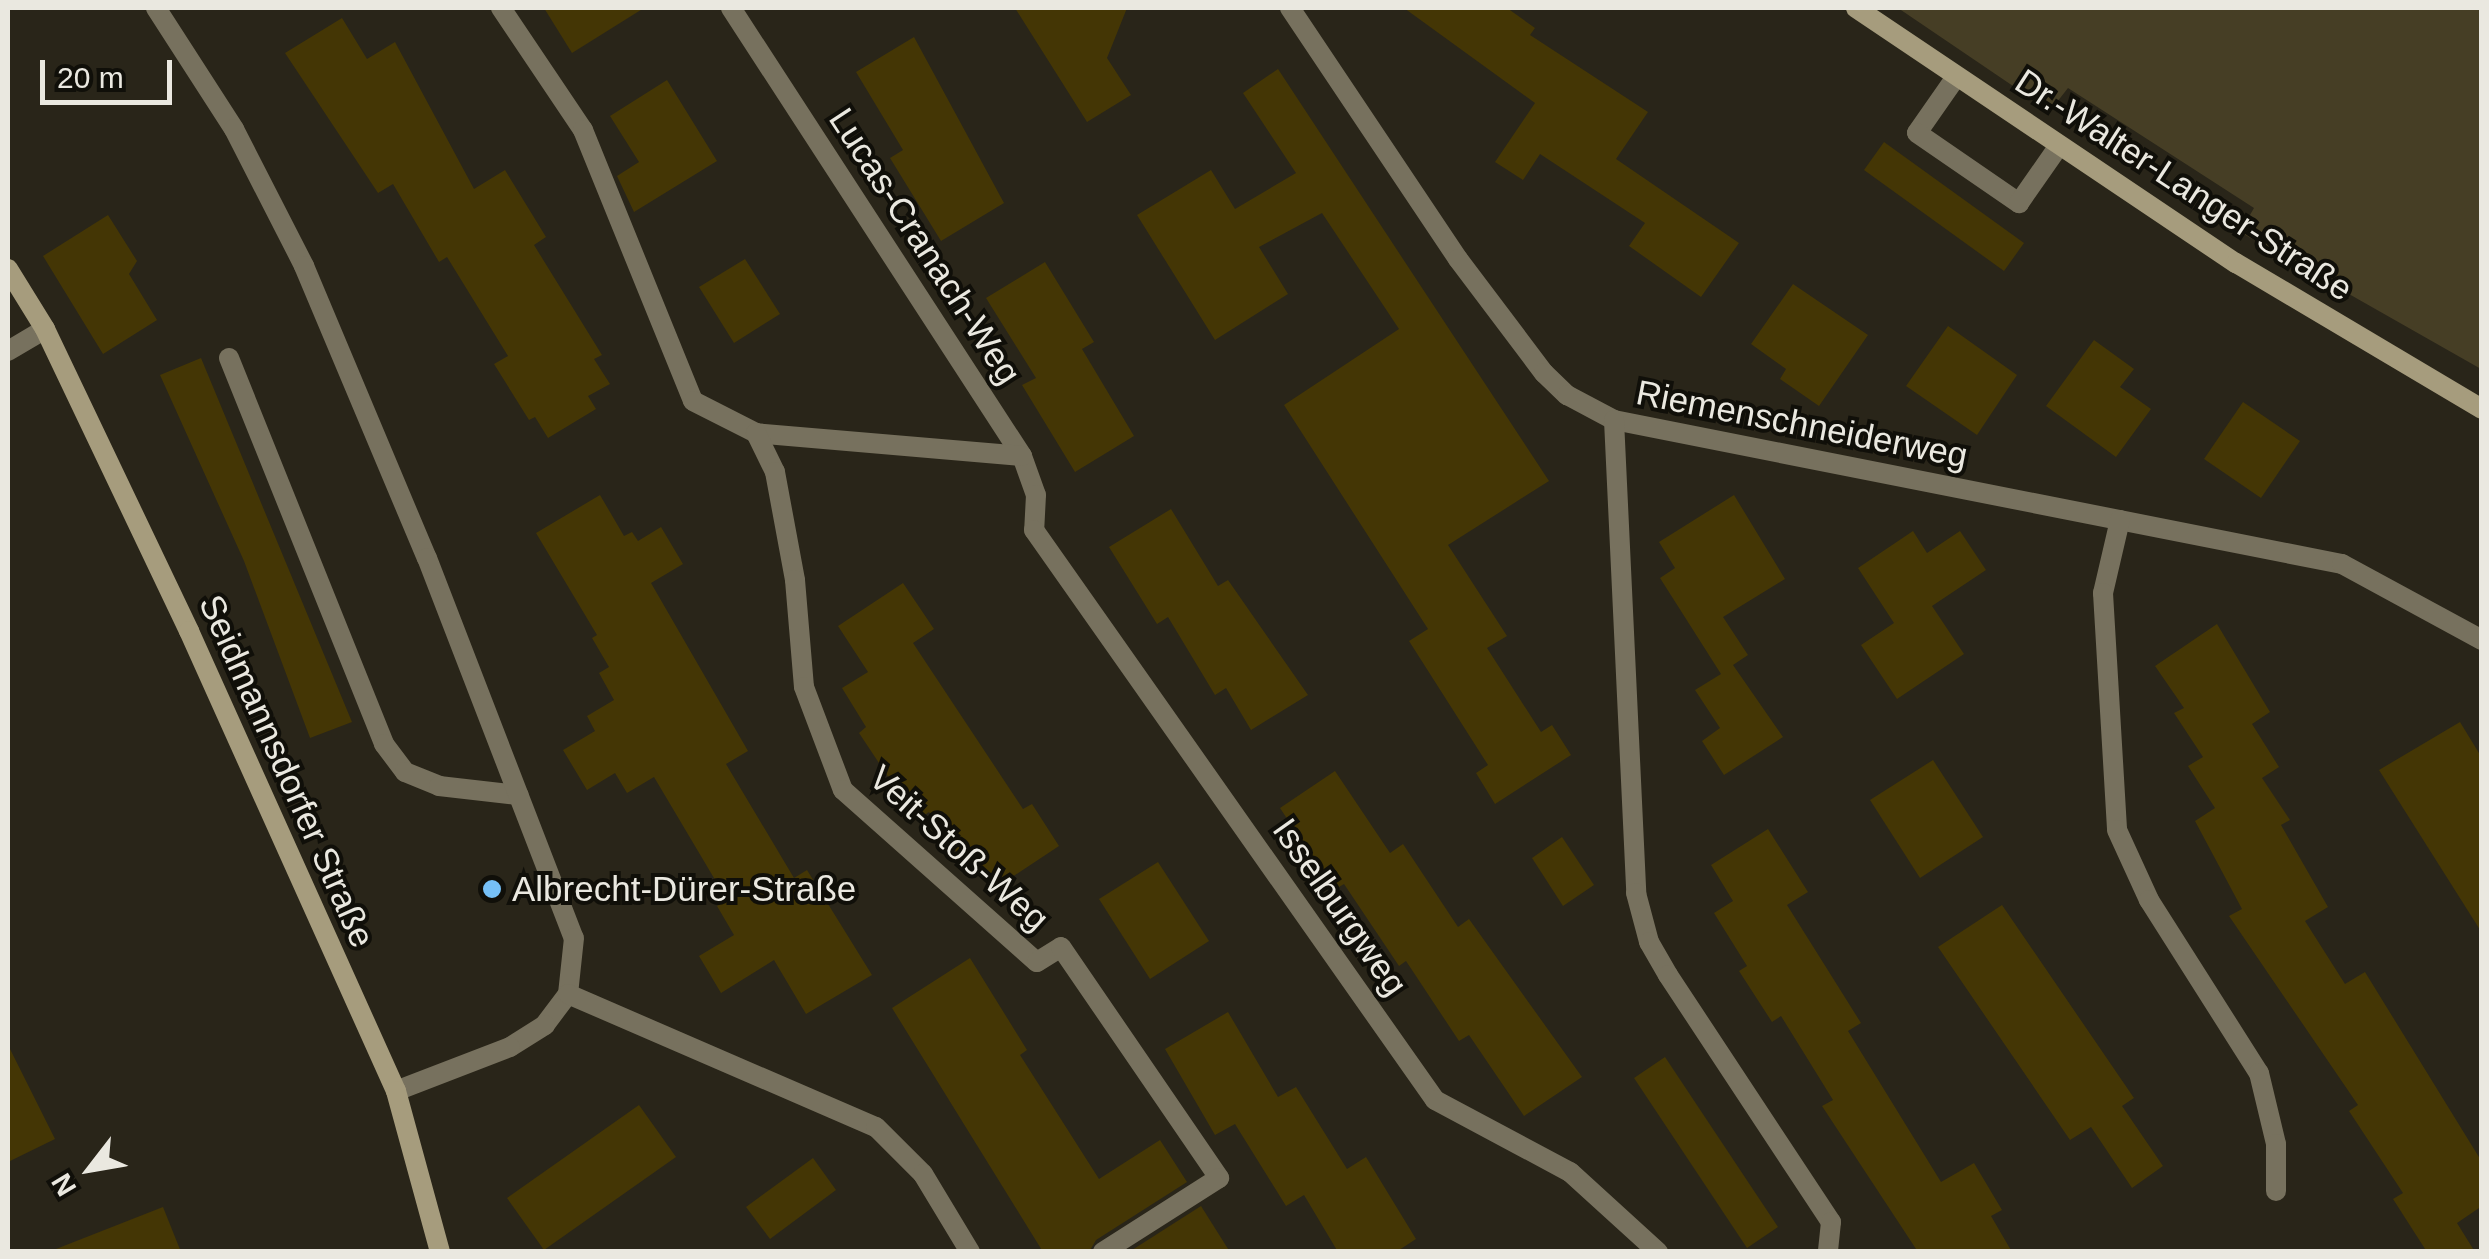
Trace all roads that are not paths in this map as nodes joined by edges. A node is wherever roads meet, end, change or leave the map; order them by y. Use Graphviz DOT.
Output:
graph roads {
  1 [pos="156,8"];
  2 [pos="500,8"];
  3 [pos="732,8"];
  4 [pos="1290,8"];
  5 [pos="1856,8"];
  6 [pos="1956,77"];
  7 [pos="2058,146"];
  8 [pos="8,269"];
  9 [pos="44,328"];
  10 [pos="8,351"];
  11 [pos="229,358"];
  12 [pos="2482,410"];
  13 [pos="1614,420"];
  14 [pos="756,433"];
  15 [pos="1022,456"];
  16 [pos="2120,520"];
  17 [pos="1034,530"];
  18 [pos="2482,640"];
  19 [pos="518,795"];
  20 [pos="568,994"];
  21 [pos="396,1091"];
  22 [pos="2276,1191"];
  23 [pos="440,1252"];
  24 [pos="970,1252"];
  25 [pos="1103,1252"];
  26 [pos="1658,1252"];
  27 [pos="1828,1252"];
  1 -- 19 [label="street"];
  2 -- 14 [label="street"];
  3 -- 15 [label="street, Lucas-Cranach-Weg"];
  4 -- 13 [label="street, Riemenschneiderweg"];
  5 -- 6 [label="street, Dr.-Walter-Langer-Straße"];
  6 -- 7 [label="street, Dr.-Walter-Langer-Straße"];
  6 -- 7 [label="street"];
  7 -- 12 [label="street, Dr.-Walter-Langer-Straße"];
  8 -- 9 [label="street, Seidmannsdorfer Straße"];
  9 -- 10 [label="street"];
  9 -- 21 [label="street, Seidmannsdorfer Straße"];
  11 -- 19 [label="street"];
  13 -- 16 [label="street, Riemenschneiderweg"];
  13 -- 27 [label="street"];
  14 -- 15 [label="street"];
  14 -- 25 [label="street, Veit-Stoß-Weg"];
  15 -- 17 [label="street, Lucas-Cranach-Weg"];
  16 -- 18 [label="street, Riemenschneiderweg"];
  16 -- 22 [label="street"];
  17 -- 26 [label="street, Isselburgweg"];
  19 -- 20 [label="street"];
  20 -- 21 [label="street"];
  20 -- 24 [label="street"];
  21 -- 23 [label="street, Seidmannsdorfer Straße"];
}
